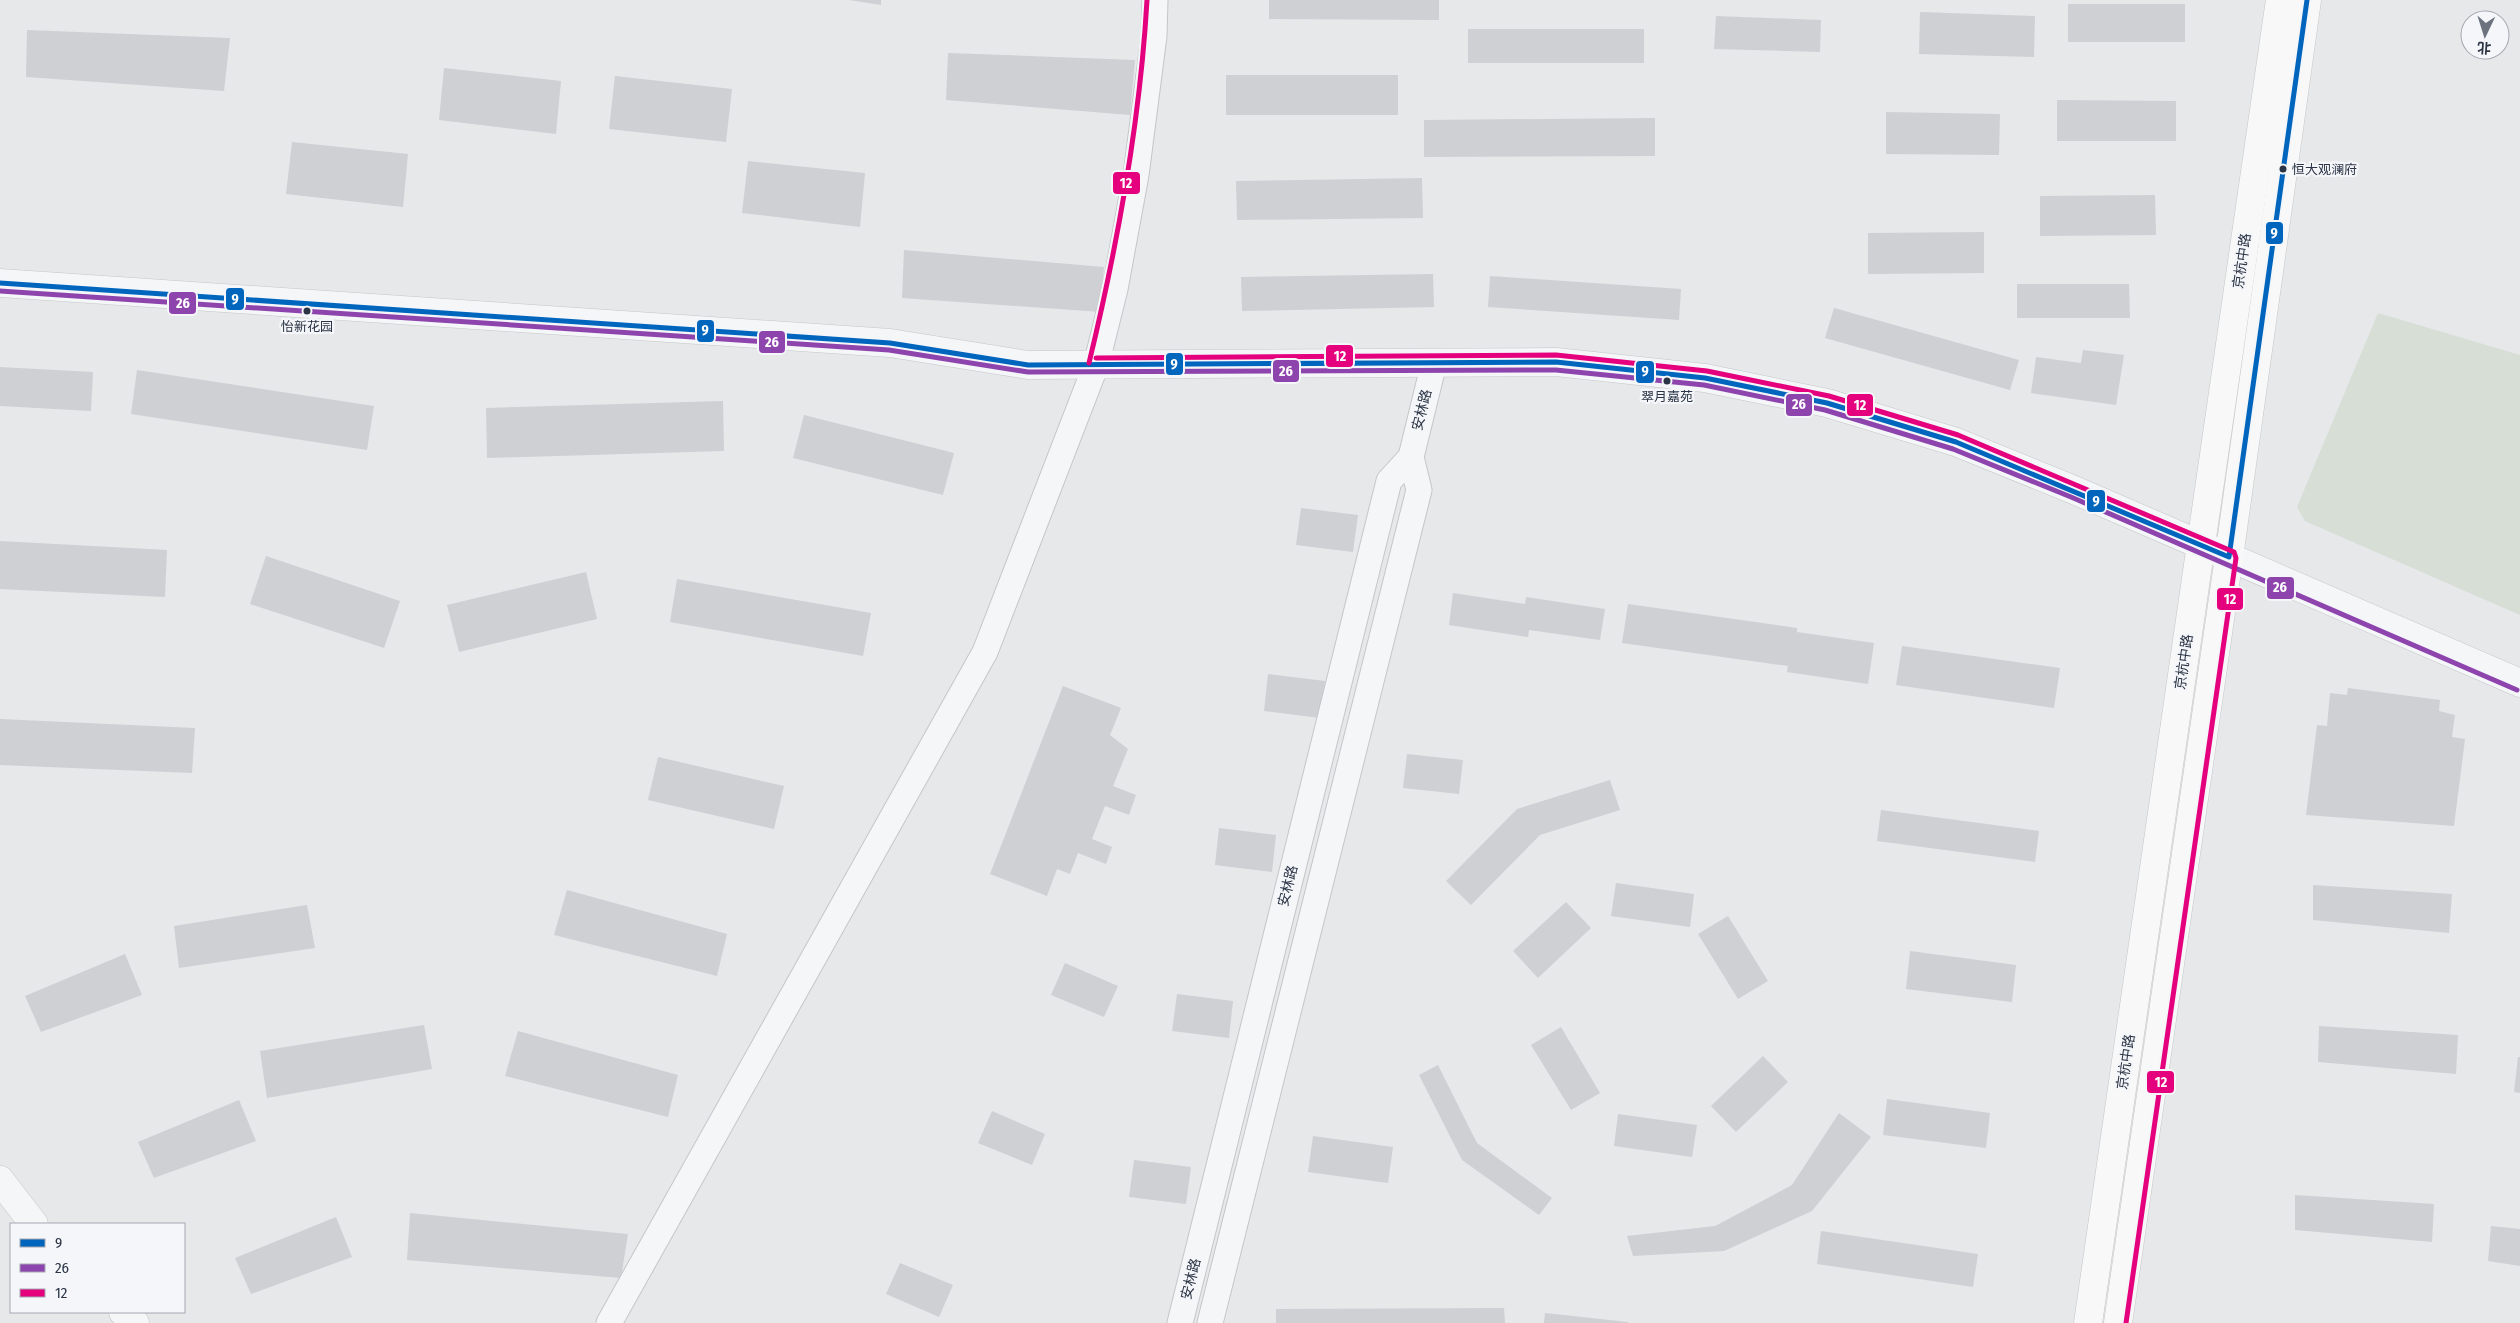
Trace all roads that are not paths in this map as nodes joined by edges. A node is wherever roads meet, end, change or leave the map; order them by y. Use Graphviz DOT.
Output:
graph roads {
  1 [pos="1155,0"];
  2 [pos="2280,0"];
  3 [pos="2307,0"];
  4 [pos="0,283"];
  5 [pos="1434,363"];
  6 [pos="1096,365"];
  7 [pos="1411,457"];
  8 [pos="2201,545"];
  9 [pos="2229,557"];
  10 [pos="2520,683"];
  11 [pos="1267,972"];
  12 [pos="1298,975"];
  13 [pos="0,1180"];
  14 [pos="33,1223"];
  15 [pos="124,1313"];
  16 [pos="135,1323"];
  17 [pos="609,1323"];
  18 [pos="1180,1323"];
  19 [pos="1210,1323"];
  20 [pos="2088,1323"];
  21 [pos="2118,1323"];
  1 -- 6 [label="street"];
  2 -- 8 [label="main road, 京杭中路"];
  3 -- 9 [label="main road, 京杭中路"];
  4 -- 6 [label="street"];
  5 -- 6 [label="street"];
  5 -- 7 [label="street, 安林路"];
  5 -- 8 [label="street"];
  6 -- 17 [label="street"];
  7 -- 11 [label="street, 安林路"];
  7 -- 12 [label="street, 安林路"];
  8 -- 9 [label="street"];
  8 -- 20 [label="main road, 京杭中路"];
  9 -- 10 [label="street"];
  9 -- 21 [label="main road, 京杭中路"];
  11 -- 12 [label="street"];
  11 -- 18 [label="street, 安林路"];
  12 -- 19 [label="street, 安林路"];
  13 -- 14 [label="street"];
  15 -- 16 [label="street"];
}
